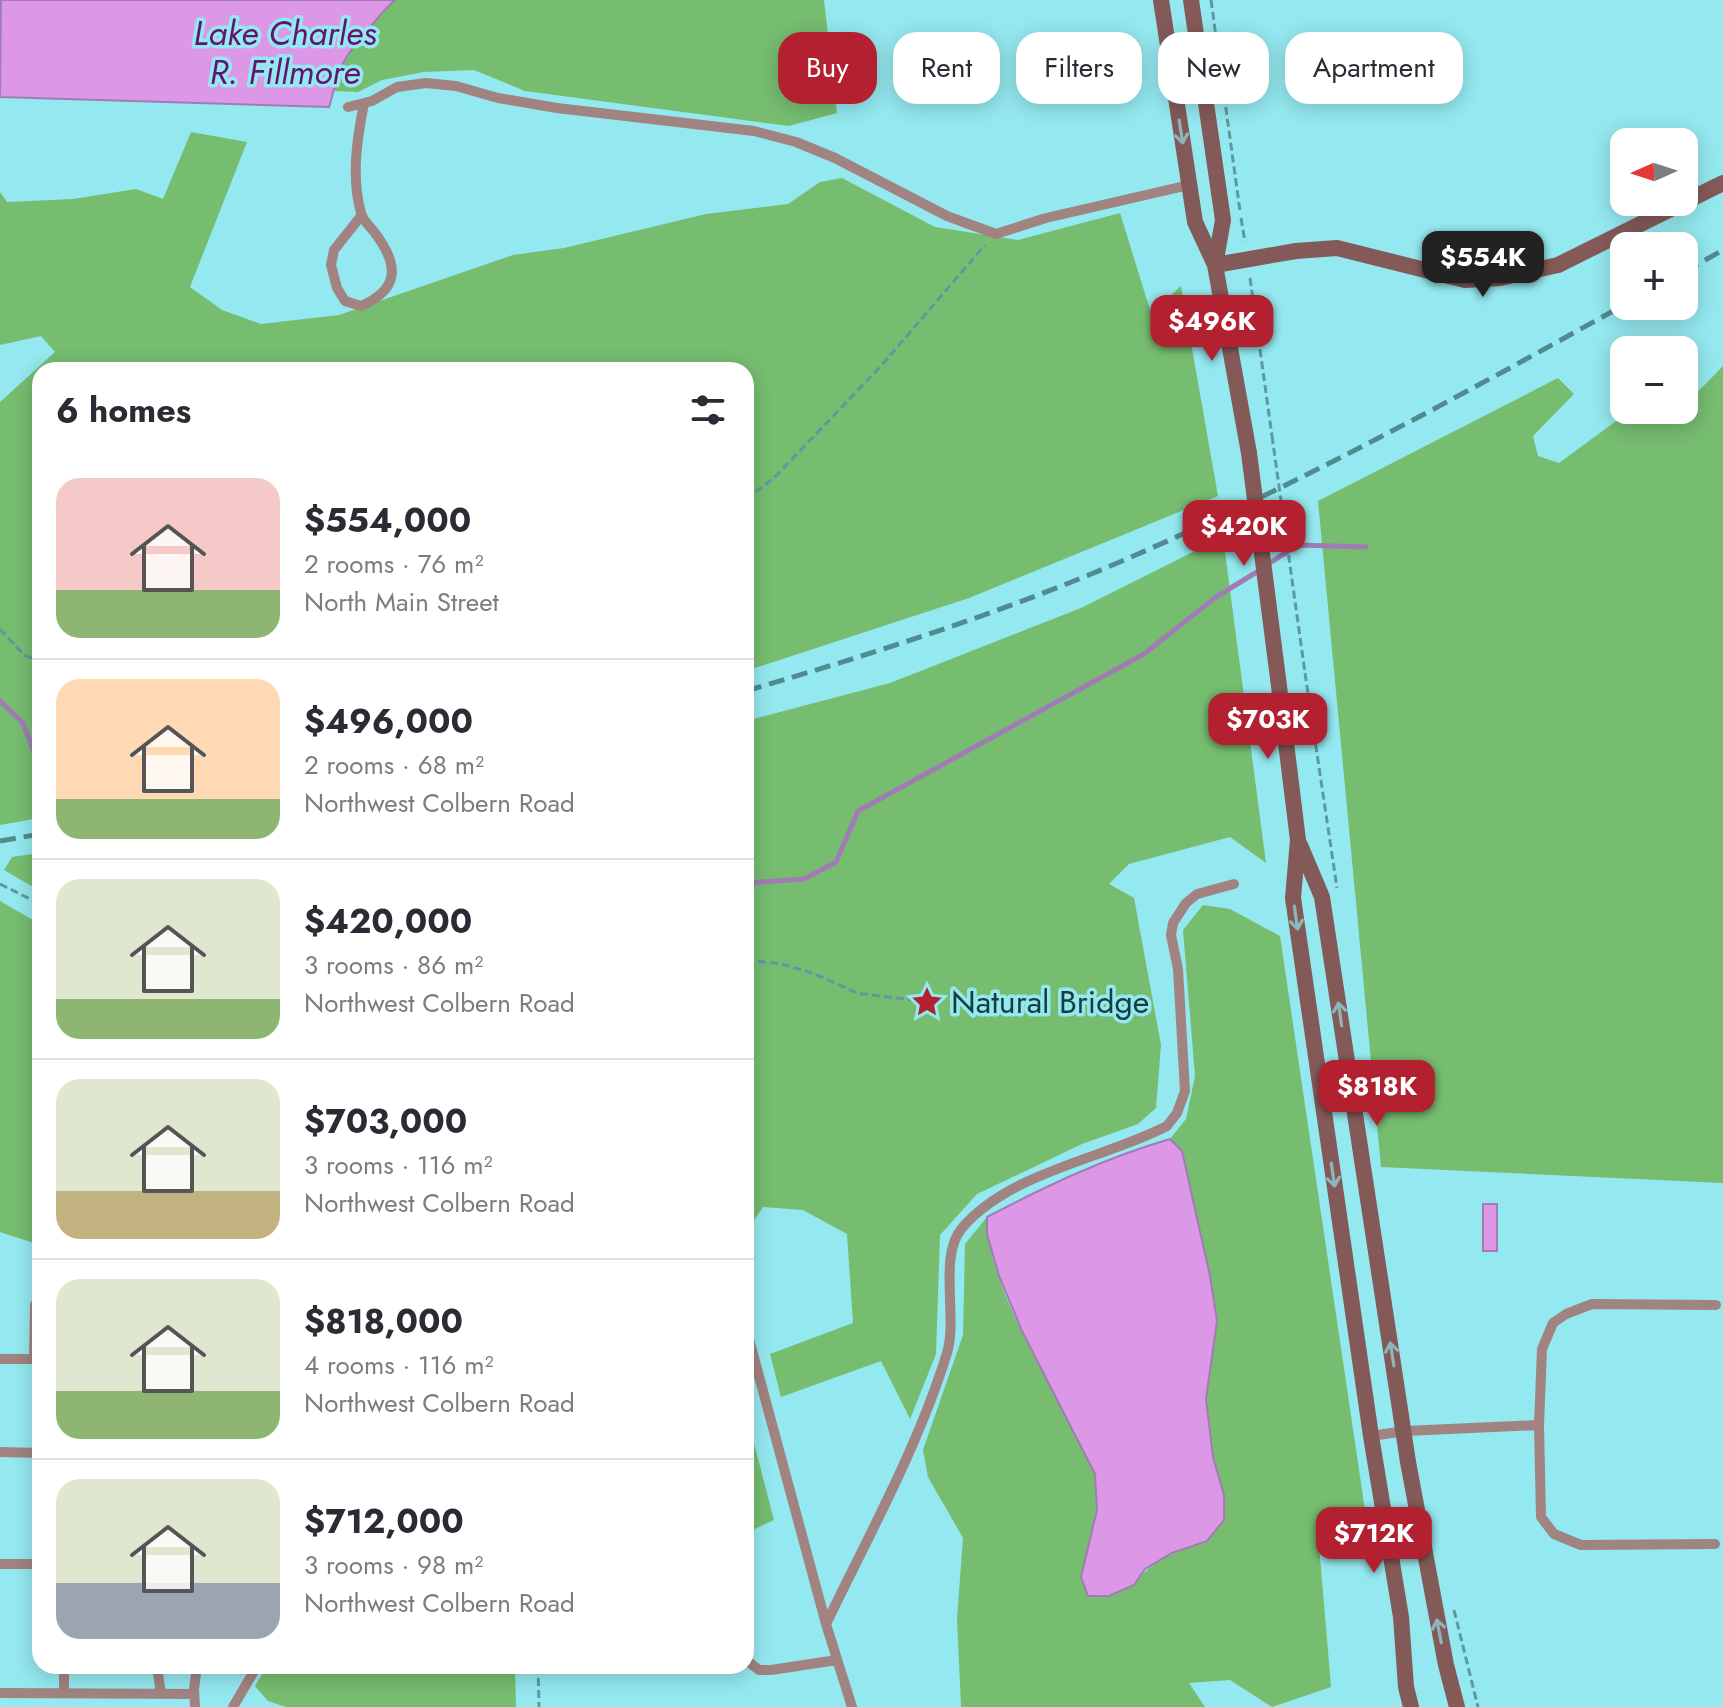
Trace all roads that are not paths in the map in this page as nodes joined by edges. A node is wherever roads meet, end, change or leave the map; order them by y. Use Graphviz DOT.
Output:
graph roads {
  1 [pos="1161,0"];
  2 [pos="1191,0"];
  3 [pos="364,103"];
  4 [pos="348,107"];
  5 [pos="1723,183"];
  6 [pos="1189,185"];
  7 [pos="361,216"];
  8 [pos="1215,265"];
  9 [pos="1298,840"];
  10 [pos="1234,884"];
  11 [pos="1716,1305"];
  12 [pos="754,1358"];
  13 [pos="0,1359"];
  14 [pos="32,1359"];
  15 [pos="1539,1425"];
  16 [pos="1405,1431"];
  17 [pos="1371,1436"];
  18 [pos="0,1452"];
  19 [pos="32,1453"];
  20 [pos="1715,1544"];
  21 [pos="0,1564"];
  22 [pos="32,1564"];
  23 [pos="826,1624"];
  24 [pos="837,1660"];
  25 [pos="754,1666"];
  26 [pos="64,1674"];
  27 [pos="158,1674"];
  28 [pos="196,1674"];
  29 [pos="252,1674"];
  30 [pos="0,1693"];
  31 [pos="64,1693"];
  32 [pos="161,1694"];
  33 [pos="194,1694"];
  34 [pos="195,1707"];
  35 [pos="233,1707"];
  36 [pos="852,1707"];
  37 [pos="1411,1707"];
  38 [pos="1457,1707"];
  1 -- 6 [label="main road, one-way"];
  2 -- 8 [label="main road"];
  3 -- 4 [label="lane"];
  3 -- 6 [label="lane"];
  3 -- 7 [label="lane"];
  5 -- 8 [label="main road"];
  6 -- 8 [label="main road"];
  7 -- 7 [label="lane"];
  8 -- 9 [label="main road, bridge"];
  16 -- 9 [label="main road, one-way"];
  9 -- 17 [label="main road, one-way"];
  10 -- 23 [label="lane"];
  11 -- 15 [label="lane"];
  12 -- 23 [label="lane"];
  13 -- 14 [label="lane"];
  15 -- 16 [label="lane"];
  15 -- 20 [label="lane"];
  16 -- 17 [label="lane"];
  38 -- 16 [label="main road, one-way"];
  17 -- 37 [label="main road"];
  18 -- 19 [label="lane"];
  21 -- 22 [label="lane"];
  23 -- 24 [label="lane"];
  24 -- 25 [label="lane"];
  24 -- 36 [label="lane"];
  26 -- 31 [label="lane"];
  27 -- 32 [label="lane"];
  28 -- 33 [label="lane"];
  29 -- 35 [label="lane"];
  30 -- 31 [label="lane"];
  31 -- 32 [label="lane"];
  32 -- 33 [label="lane"];
  33 -- 34 [label="lane"];
}
